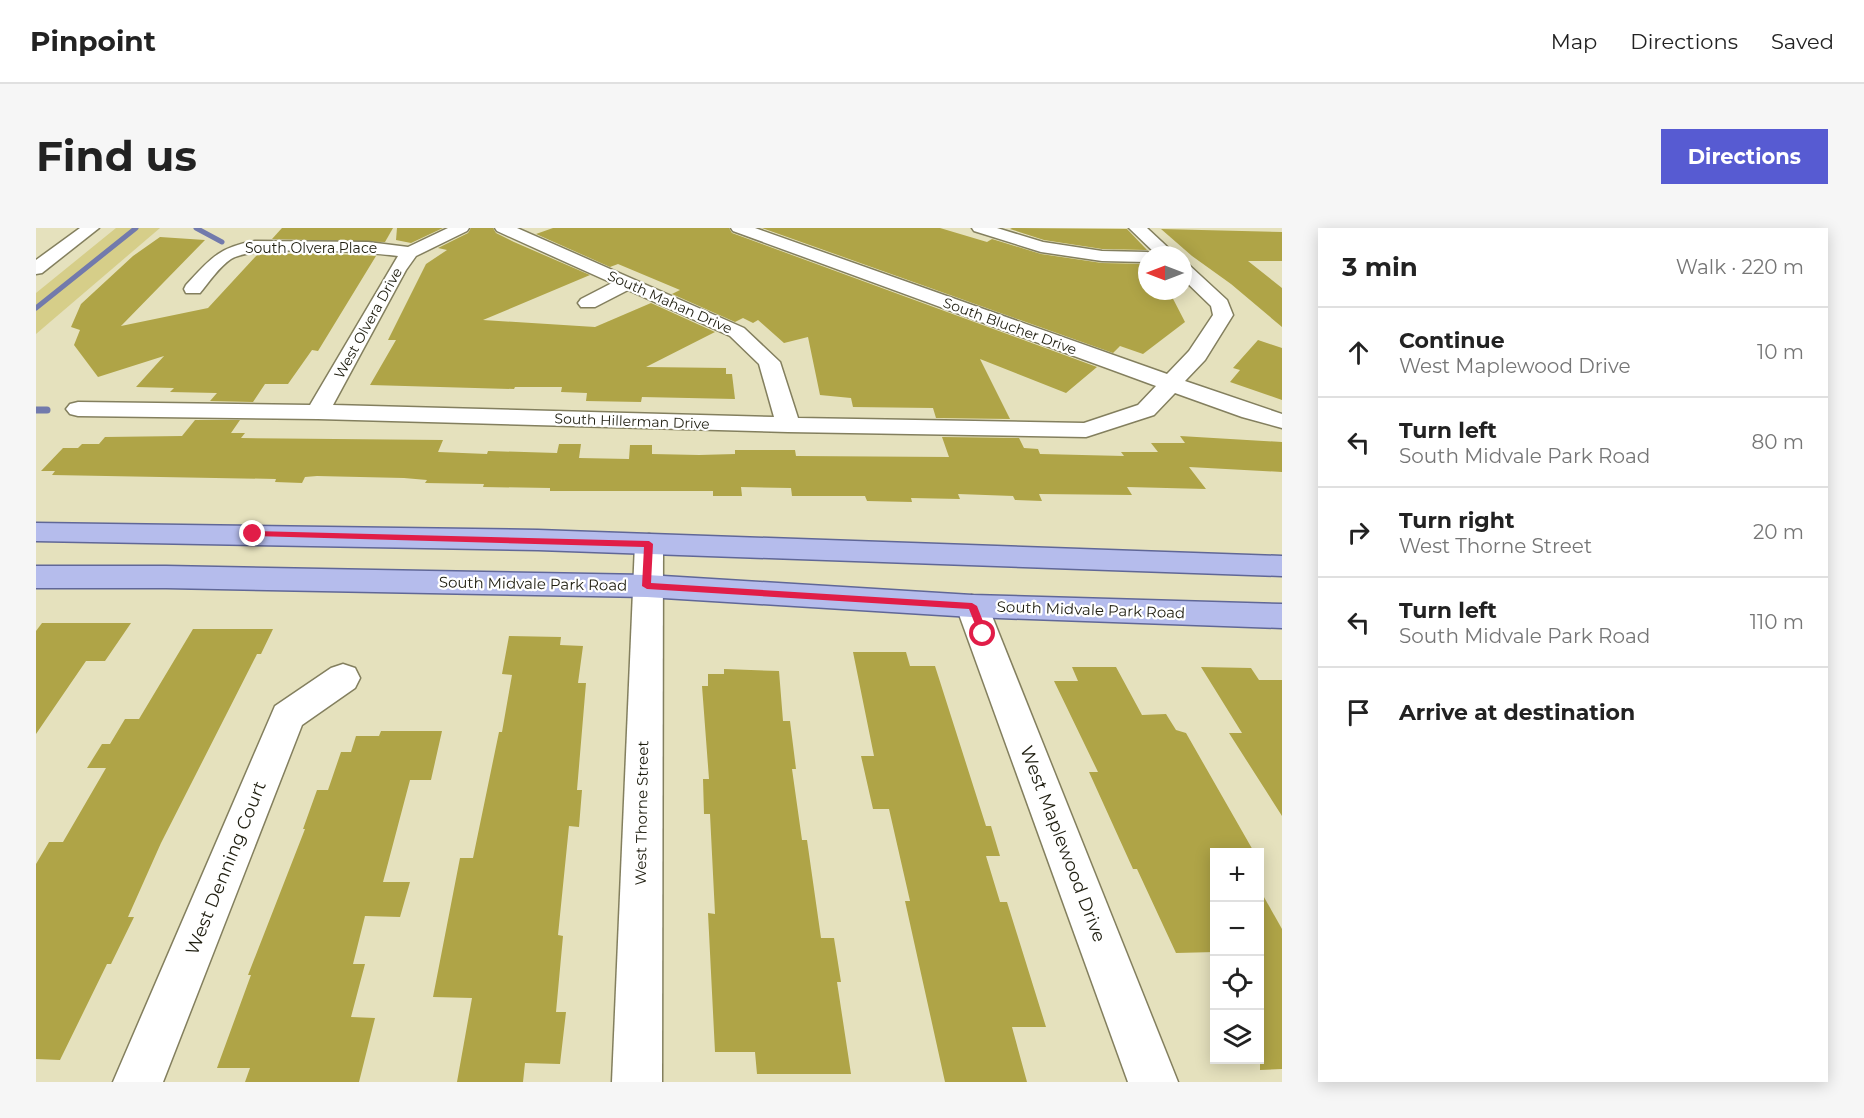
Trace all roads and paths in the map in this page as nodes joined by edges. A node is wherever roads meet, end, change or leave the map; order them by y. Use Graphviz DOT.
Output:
graph roads {
  1 [pos="91,228"];
  2 [pos="461,228"];
  3 [pos="503,228"];
  4 [pos="739,228"];
  5 [pos="980,228"];
  6 [pos="1137,228"];
  7 [pos="1157,246"];
  8 [pos="410,252"];
  9 [pos="1138,257"];
  10 [pos="36,269"];
  11 [pos="1192,278"];
  12 [pos="628,283"];
  13 [pos="193,289"];
  14 [pos="588,303"];
  15 [pos="1172,383"];
  16 [pos="78,409"];
  17 [pos="318,412"];
  18 [pos="1282,421"];
  19 [pos="788,425"];
  20 [pos="36,532"];
  21 [pos="649,544"];
  22 [pos="1282,566"];
  23 [pos="36,577"];
  24 [pos="647,586"];
  25 [pos="972,606"];
  26 [pos="1282,616"];
  27 [pos="343,678"];
  28 [pos="138,1082"];
  29 [pos="637,1082"];
  30 [pos="1153,1082"];
  1 -- 10 [label="street"];
  2 -- 8 [label="street, West Olvera Drive"];
  3 -- 12 [label="street, South Mahan Drive"];
  4 -- 15 [label="street, South Blucher Drive"];
  5 -- 9 [label="street"];
  6 -- 7 [label="street"];
  8 -- 13 [label="street, South Olvera Place"];
  8 -- 17 [label="street, West Olvera Drive"];
  11 -- 15 [label="street, South Hillerman Drive"];
  12 -- 14 [label="street"];
  12 -- 19 [label="street, South Mahan Drive"];
  15 -- 18 [label="street, South Blucher Drive"];
  15 -- 19 [label="street, South Hillerman Drive"];
  16 -- 17 [label="street, South Hillerman Drive"];
  17 -- 19 [label="street, South Hillerman Drive"];
  20 -- 21 [label="main road"];
  21 -- 22 [label="main road"];
  21 -- 24 [label="street, West Thorne Street"];
  23 -- 24 [label="main road, South Midvale Park Road"];
  24 -- 25 [label="main road, South Midvale Park Road"];
  24 -- 29 [label="street, West Thorne Street"];
  25 -- 26 [label="main road, South Midvale Park Road"];
  25 -- 30 [label="street, West Maplewood Drive"];
  27 -- 28 [label="street, West Denning Court"];
}
